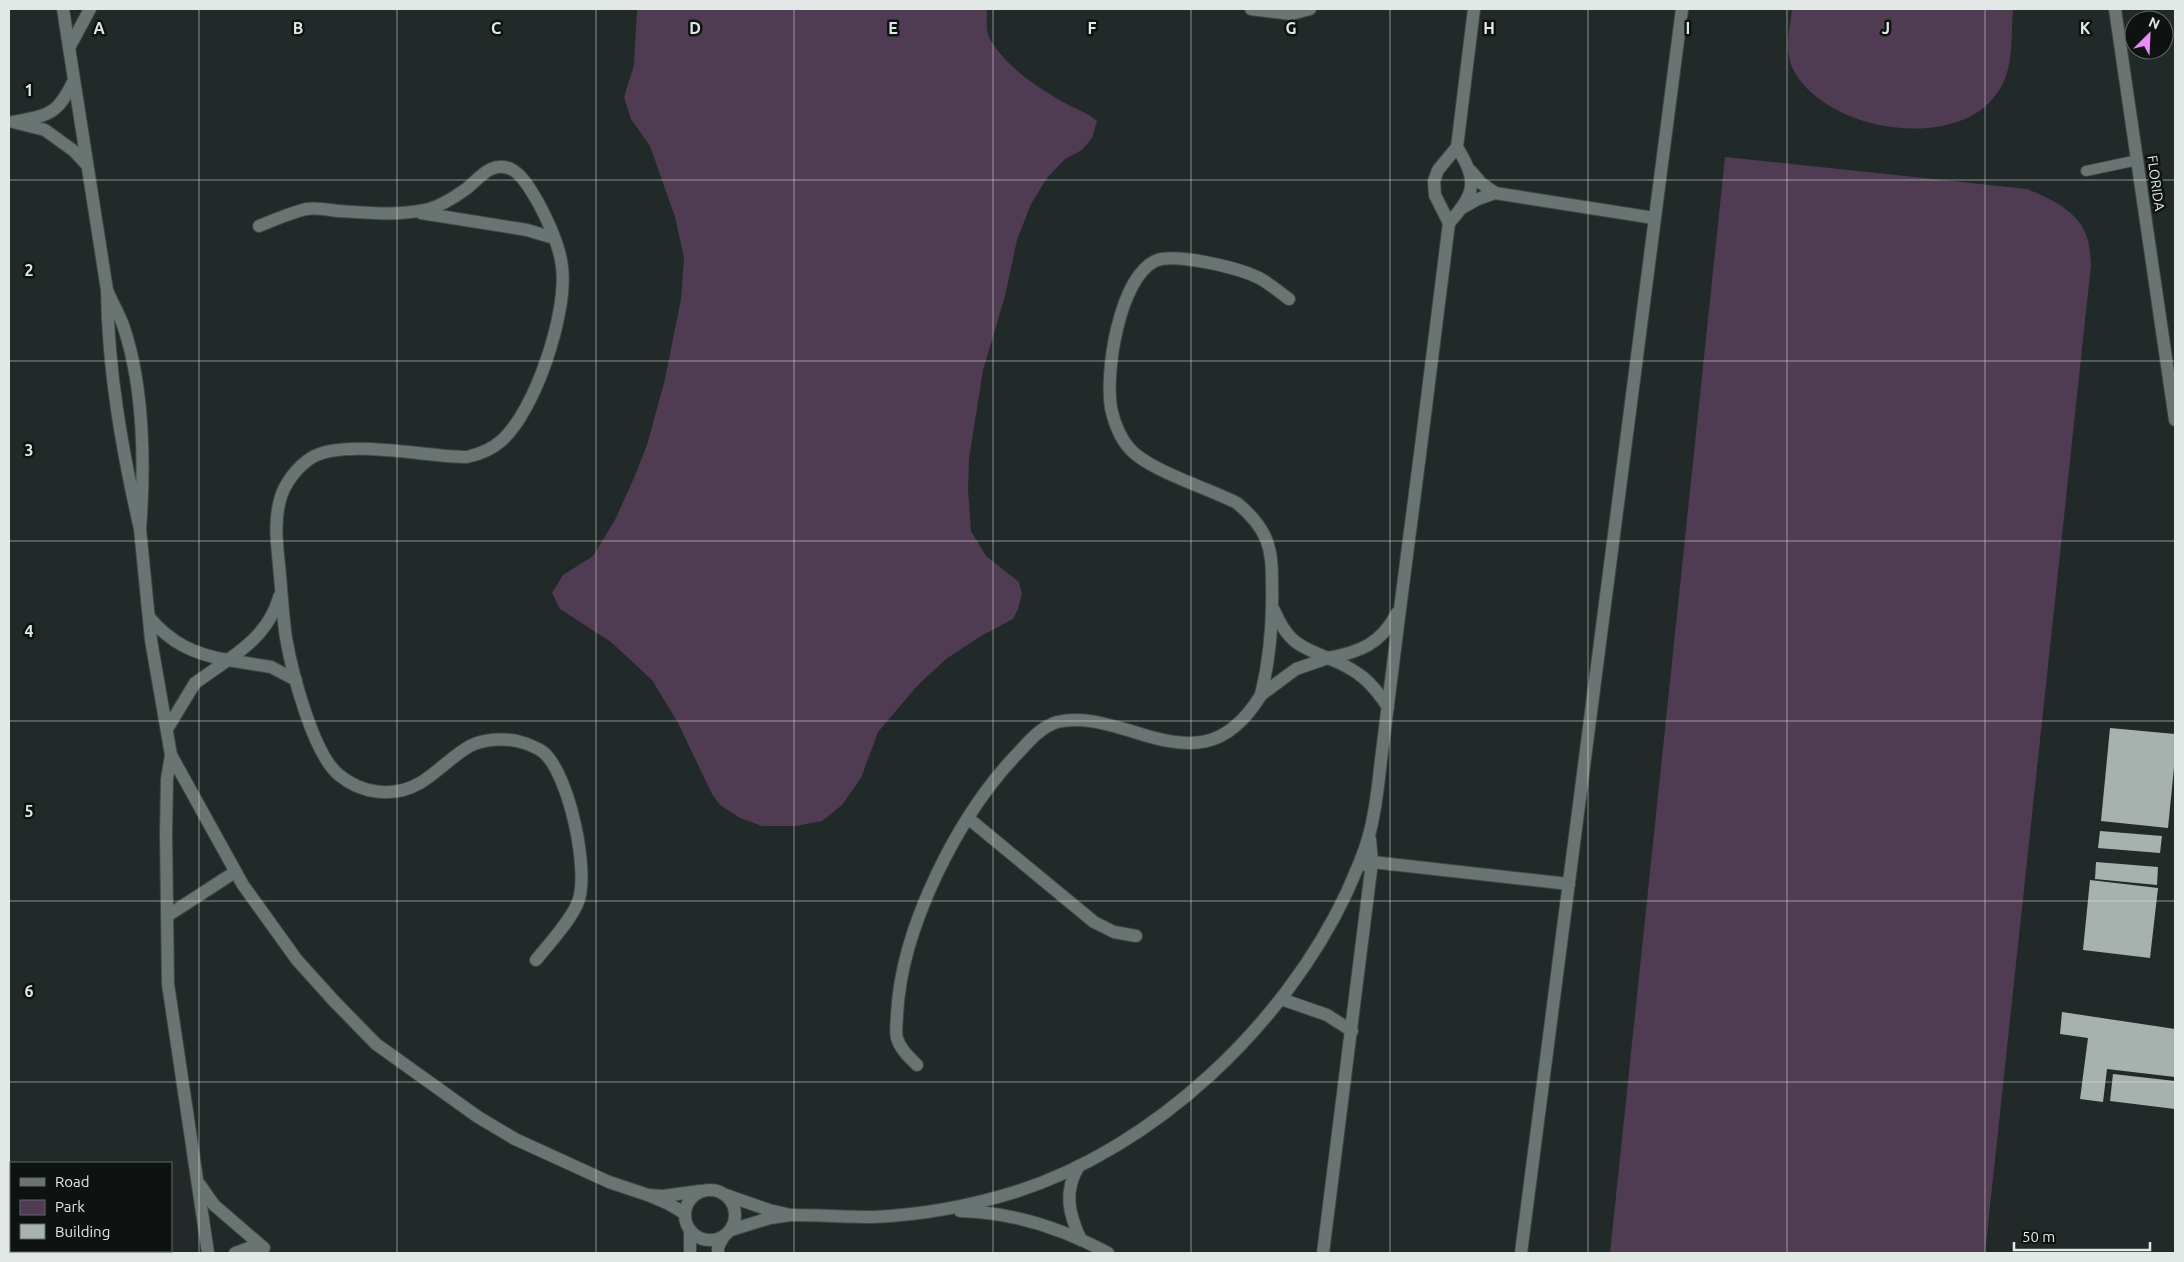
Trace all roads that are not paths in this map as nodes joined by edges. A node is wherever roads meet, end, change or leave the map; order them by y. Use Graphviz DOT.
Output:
graph roads {
  1 [pos="62,9"];
  2 [pos="90,9"];
  3 [pos="1251,9"];
  4 [pos="1310,9"];
  5 [pos="1474,9"];
  6 [pos="1682,9"];
  7 [pos="2115,9"];
  8 [pos="69,48"];
  9 [pos="74,80"];
  10 [pos="11,122"];
  11 [pos="1457,146"];
  12 [pos="2138,160"];
  13 [pos="87,165"];
  14 [pos="1471,171"];
  15 [pos="2086,171"];
  16 [pos="1495,193"];
  17 [pos="1462,208"];
  18 [pos="416,212"];
  19 [pos="1654,218"];
  20 [pos="1449,223"];
  21 [pos="259,226"];
  22 [pos="554,238"];
  23 [pos="107,290"];
  24 [pos="1289,299"];
  25 [pos="2175,420"];
  26 [pos="140,529"];
  27 [pos="281,587"];
  28 [pos="1401,607"];
  29 [pos="1274,610"];
  30 [pos="149,617"];
  31 [pos="1328,658"];
  32 [pos="228,660"];
  33 [pos="296,680"];
  34 [pos="1261,695"];
  35 [pos="1388,708"];
  36 [pos="167,729"];
  37 [pos="170,755"];
  38 [pos="968,818"];
  39 [pos="1370,834"];
  40 [pos="1372,862"];
  41 [pos="1358,867"];
  42 [pos="235,872"];
  43 [pos="1569,884"];
  44 [pos="167,916"];
  45 [pos="1136,936"];
  46 [pos="536,960"];
  47 [pos="1281,999"];
  48 [pos="1352,1031"];
  49 [pos="917,1065"];
  50 [pos="1079,1166"];
  51 [pos="197,1182"];
  52 [pos="700,1191"];
  53 [pos="648,1195"];
  54 [pos="726,1195"];
  55 [pos="933,1210"];
  56 [pos="684,1213"];
  57 [pos="791,1215"];
  58 [pos="690,1231"];
  59 [pos="728,1233"];
  60 [pos="1080,1240"];
  61 [pos="268,1251"];
  62 [pos="208,1253"];
  63 [pos="236,1253"];
  64 [pos="690,1253"];
  65 [pos="718,1253"];
  66 [pos="1108,1253"];
  67 [pos="1323,1253"];
  68 [pos="1521,1253"];
  1 -- 8 [label="street"];
  2 -- 8 [label="street"];
  3 -- 4 [label="street"];
  5 -- 11 [label="street"];
  6 -- 19 [label="street"];
  7 -- 12 [label="street, FLORIDA"];
  8 -- 9 [label="street"];
  9 -- 10 [label="street"];
  9 -- 13 [label="street"];
  10 -- 13 [label="street"];
  11 -- 14 [label="street"];
  11 -- 20 [label="street"];
  12 -- 15 [label="lane"];
  12 -- 25 [label="street, FLORIDA"];
  13 -- 23 [label="street"];
  14 -- 16 [label="street"];
  14 -- 17 [label="street"];
  16 -- 17 [label="street"];
  16 -- 19 [label="street"];
  17 -- 20 [label="street"];
  18 -- 21 [label="street"];
  18 -- 22 [label="street"];
  18 -- 22 [label="street"];
  19 -- 43 [label="street"];
  20 -- 28 [label="street"];
  22 -- 27 [label="street"];
  23 -- 26 [label="street"];
  23 -- 26 [label="street"];
  24 -- 29 [label="street"];
  26 -- 30 [label="street"];
  27 -- 32 [label="street"];
  27 -- 33 [label="street"];
  28 -- 31 [label="street"];
  28 -- 35 [label="street"];
  29 -- 31 [label="street"];
  29 -- 34 [label="street"];
  30 -- 32 [label="street"];
  30 -- 36 [label="street"];
  31 -- 34 [label="street"];
  31 -- 35 [label="street"];
  32 -- 33 [label="street"];
  32 -- 36 [label="street"];
  33 -- 46 [label="street"];
  34 -- 38 [label="street"];
  35 -- 39 [label="street"];
  36 -- 37 [label="street"];
  37 -- 42 [label="street"];
  37 -- 44 [label="street"];
  38 -- 45 [label="street"];
  38 -- 49 [label="street"];
  39 -- 40 [label="street"];
  39 -- 41 [label="street"];
  40 -- 41 [label="street"];
  40 -- 43 [label="street"];
  40 -- 48 [label="street"];
  41 -- 47 [label="street"];
  42 -- 44 [label="street"];
  42 -- 53 [label="street"];
  43 -- 68 [label="street"];
  44 -- 51 [label="street"];
  47 -- 48 [label="street"];
  47 -- 50 [label="street"];
  48 -- 67 [label="street"];
  50 -- 55 [label="street"];
  50 -- 60 [label="street"];
  51 -- 61 [label="street"];
  51 -- 62 [label="street"];
  52 -- 53 [label="street"];
  52 -- 54 [label="street"];
  52 -- 56 [label="street"];
  53 -- 56 [label="street"];
  54 -- 57 [label="street"];
  54 -- 59 [label="street"];
  55 -- 57 [label="street"];
  55 -- 60 [label="street"];
  56 -- 58 [label="street"];
  57 -- 59 [label="street"];
  58 -- 59 [label="street"];
  58 -- 64 [label="street"];
  59 -- 65 [label="street"];
  60 -- 66 [label="street"];
  61 -- 63 [label="street"];
}
